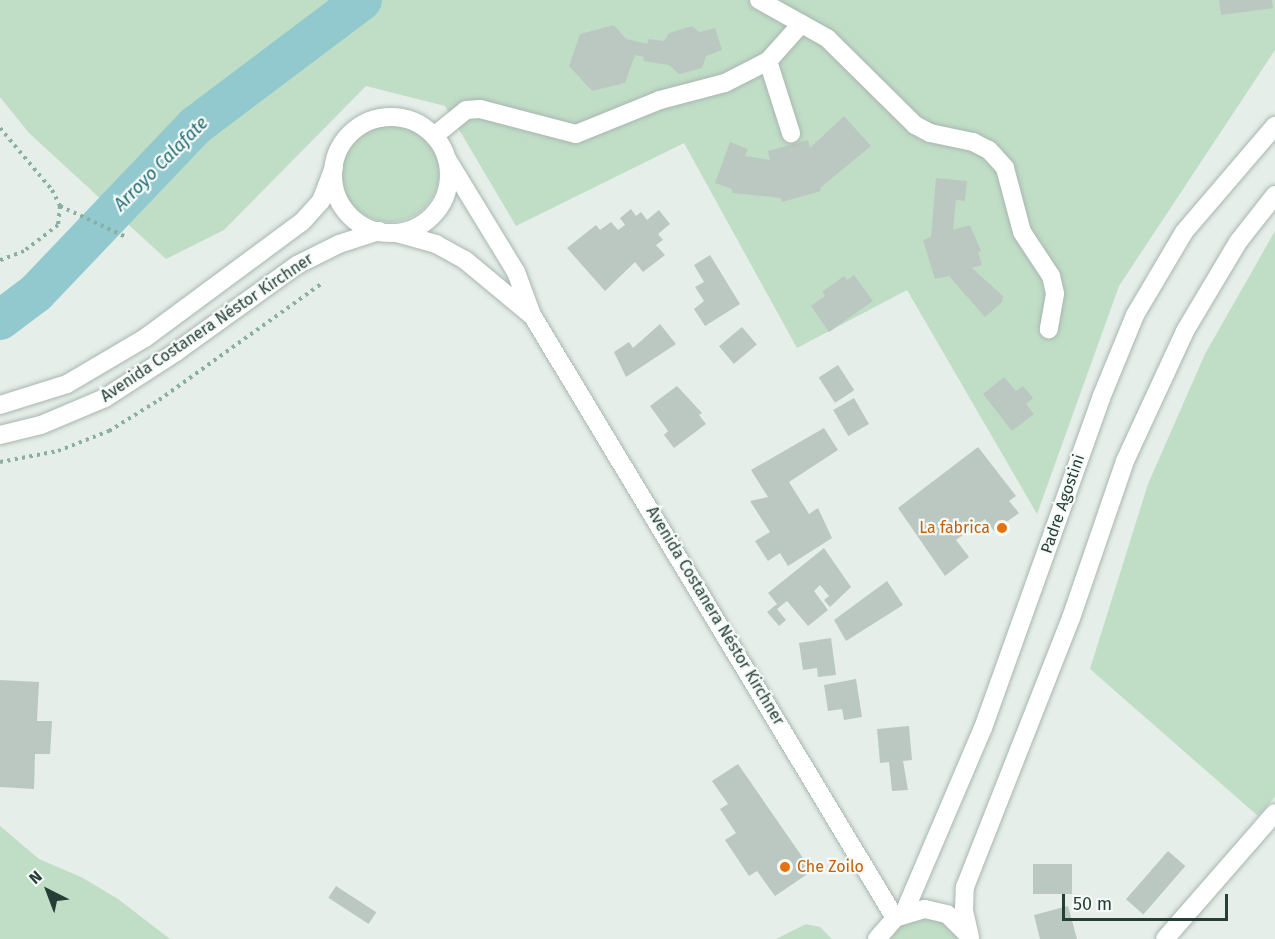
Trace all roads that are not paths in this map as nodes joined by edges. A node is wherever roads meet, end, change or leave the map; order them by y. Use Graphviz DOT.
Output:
graph roads {
  1 [pos="759,0"];
  2 [pos="801,24"];
  3 [pos="768,61"];
  4 [pos="1275,126"];
  5 [pos="791,133"];
  6 [pos="434,136"];
  7 [pos="447,159"];
  8 [pos="334,166"];
  9 [pos="1275,195"];
  10 [pos="385,232"];
  11 [pos="532,315"];
  12 [pos="1049,329"];
  13 [pos="0,405"];
  14 [pos="0,435"];
  15 [pos="1275,813"];
  16 [pos="900,915"];
  17 [pos="970,938"];
  18 [pos="877,939"];
  19 [pos="1165,939"];
  1 -- 2 [label="street"];
  2 -- 3 [label="street"];
  2 -- 12 [label="street"];
  3 -- 5 [label="street"];
  3 -- 6 [label="street"];
  4 -- 16 [label="street, Padre Agostini"];
  6 -- 7 [label="street, Avenida Costanera Néstor Kirchner"];
  6 -- 8 [label="street, Avenida Costanera Néstor Kirchner"];
  7 -- 10 [label="street, Avenida Costanera Néstor Kirchner"];
  7 -- 11 [label="street, Avenida Costanera Néstor Kirchner"];
  8 -- 10 [label="street, Avenida Costanera Néstor Kirchner"];
  8 -- 13 [label="street, Avenida Costanera Néstor Kirchner"];
  9 -- 17 [label="street"];
  10 -- 11 [label="street, Avenida Costanera Néstor Kirchner"];
  10 -- 14 [label="street, Avenida Costanera Néstor Kirchner"];
  11 -- 16 [label="street, Avenida Costanera Néstor Kirchner"];
  15 -- 19 [label="street"];
  16 -- 17 [label="street"];
  16 -- 18 [label="street, Padre Agostini"];
}
